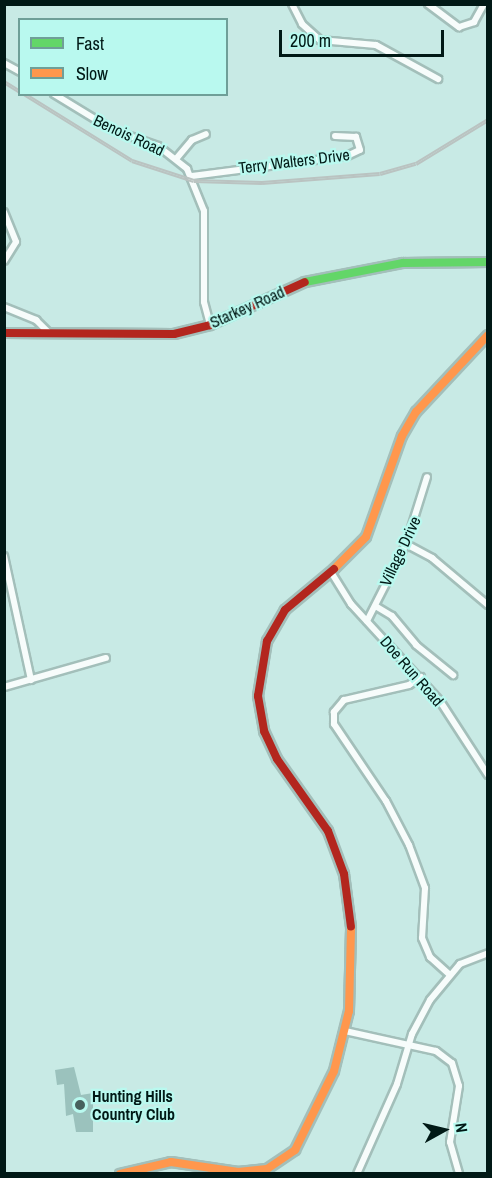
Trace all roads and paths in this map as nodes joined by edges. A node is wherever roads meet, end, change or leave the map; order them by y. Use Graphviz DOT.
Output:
graph roads {
  1 [pos="292,4"];
  2 [pos="428,4"];
  3 [pos="484,4"];
  4 [pos="4,63"];
  5 [pos="18,71"];
  6 [pos="438,79"];
  7 [pos="57,96"];
  8 [pos="206,134"];
  9 [pos="335,136"];
  10 [pos="176,159"];
  11 [pos="192,176"];
  12 [pos="4,212"];
  13 [pos="4,261"];
  14 [pos="488,262"];
  15 [pos="4,307"];
  16 [pos="210,325"];
  17 [pos="4,333"];
  18 [pos="49,333"];
  19 [pos="488,335"];
  20 [pos="428,477"];
  21 [pos="406,544"];
  22 [pos="4,556"];
  23 [pos="331,572"];
  24 [pos="488,605"];
  25 [pos="377,607"];
  26 [pos="367,621"];
  27 [pos="106,658"];
  28 [pos="453,675"];
  29 [pos="421,677"];
  30 [pos="31,680"];
  31 [pos="4,687"];
  32 [pos="488,775"];
  33 [pos="488,953"];
  34 [pos="449,974"];
  35 [pos="345,1031"];
  36 [pos="408,1045"];
  37 [pos="120,1173"];
  38 [pos="357,1173"];
  39 [pos="459,1173"];
  1 -- 6 [label="street"];
  2 -- 3 [label="street"];
  4 -- 5 [label="street"];
  7 -- 10 [label="street, Benois Road"];
  8 -- 10 [label="street"];
  9 -- 11 [label="street, Terry Walters Drive"];
  10 -- 11 [label="street, Benois Road"];
  11 -- 16 [label="street, Benois Road"];
  12 -- 13 [label="street"];
  14 -- 16 [label="street, Starkey Road"];
  15 -- 18 [label="street"];
  16 -- 18 [label="street, Starkey Road"];
  17 -- 18 [label="street, Starkey Road"];
  19 -- 23 [label="street"];
  20 -- 21 [label="street, Village Drive"];
  21 -- 24 [label="street"];
  21 -- 25 [label="street, Village Drive"];
  22 -- 30 [label="street"];
  23 -- 26 [label="street, Doe Run Road"];
  23 -- 35 [label="street"];
  25 -- 26 [label="street, Village Drive"];
  25 -- 28 [label="street"];
  26 -- 29 [label="street, Doe Run Road"];
  27 -- 30 [label="street"];
  29 -- 32 [label="street, Doe Run Road"];
  29 -- 34 [label="street"];
  30 -- 31 [label="street"];
  33 -- 34 [label="street"];
  34 -- 36 [label="street"];
  35 -- 36 [label="street"];
  35 -- 37 [label="street"];
  36 -- 38 [label="street"];
  36 -- 39 [label="street"];
}
